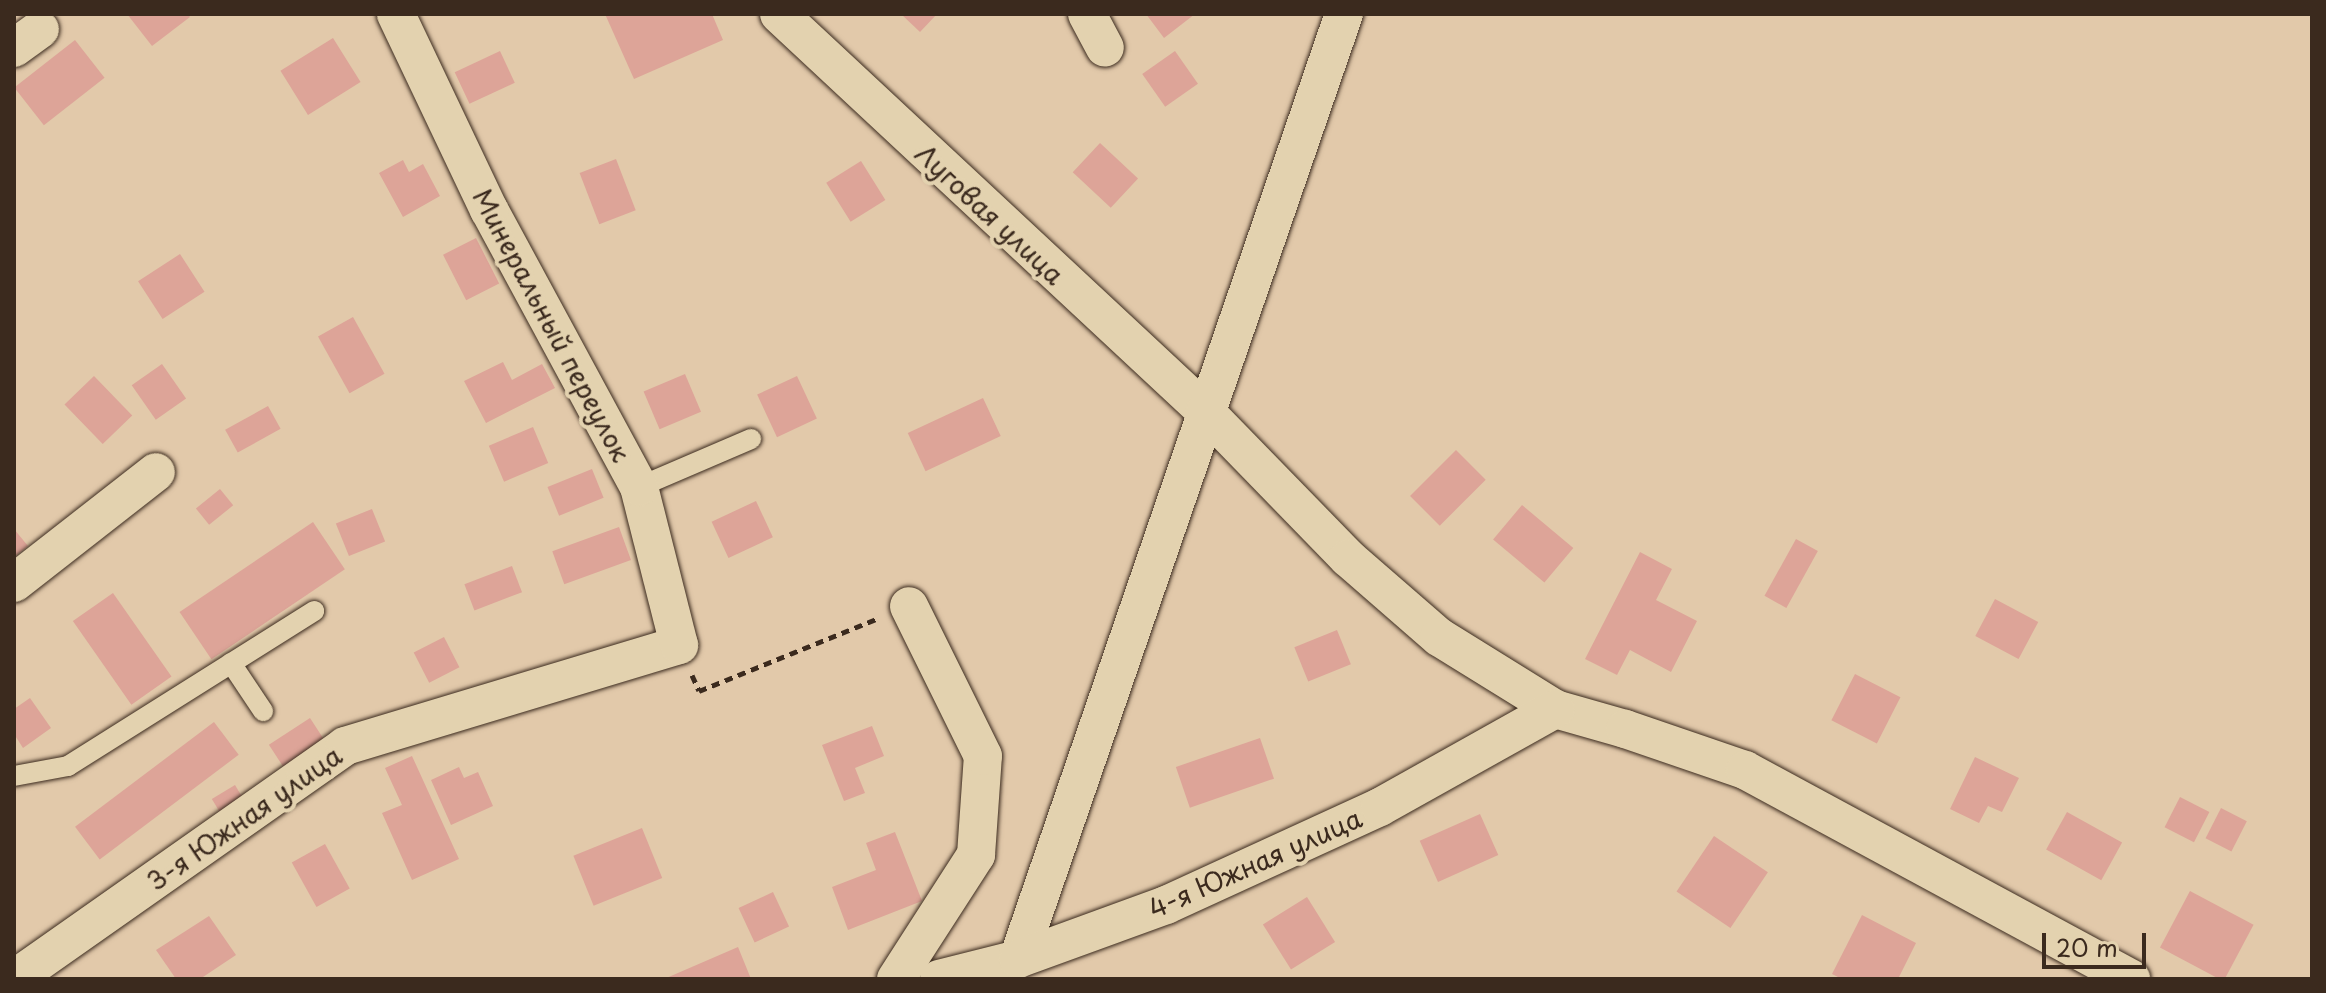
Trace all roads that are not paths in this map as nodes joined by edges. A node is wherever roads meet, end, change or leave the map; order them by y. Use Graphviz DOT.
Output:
graph roads {
  1 [pos="396,14"];
  2 [pos="779,14"];
  3 [pos="1087,14"];
  4 [pos="1344,14"];
  5 [pos="1105,48"];
  6 [pos="1205,411"];
  7 [pos="751,439"];
  8 [pos="156,472"];
  9 [pos="639,487"];
  10 [pos="14,583"];
  11 [pos="909,606"];
  12 [pos="314,611"];
  13 [pos="679,645"];
  14 [pos="231,663"];
  15 [pos="1555,709"];
  16 [pos="263,711"];
  17 [pos="14,776"];
  18 [pos="1018,959"];
  19 [pos="14,979"];
  20 [pos="896,979"];
  21 [pos="939,979"];
  22 [pos="2131,979"];
  1 -- 9 [label="street, Минеральный переулок"];
  2 -- 6 [label="street, Луговая улица"];
  3 -- 5 [label="street"];
  4 -- 6 [label="street"];
  6 -- 15 [label="street, Луговая улица"];
  6 -- 18 [label="street"];
  7 -- 9 [label="lane"];
  8 -- 10 [label="street"];
  9 -- 13 [label="street, Минеральный переулок"];
  11 -- 20 [label="street"];
  12 -- 14 [label="lane"];
  13 -- 19 [label="street, 3-я Южная улица"];
  14 -- 16 [label="lane"];
  14 -- 17 [label="lane"];
  15 -- 18 [label="street, 4-я Южная улица"];
  15 -- 22 [label="street, Луговая улица"];
  18 -- 21 [label="street, 4-я Южная улица"];
}
